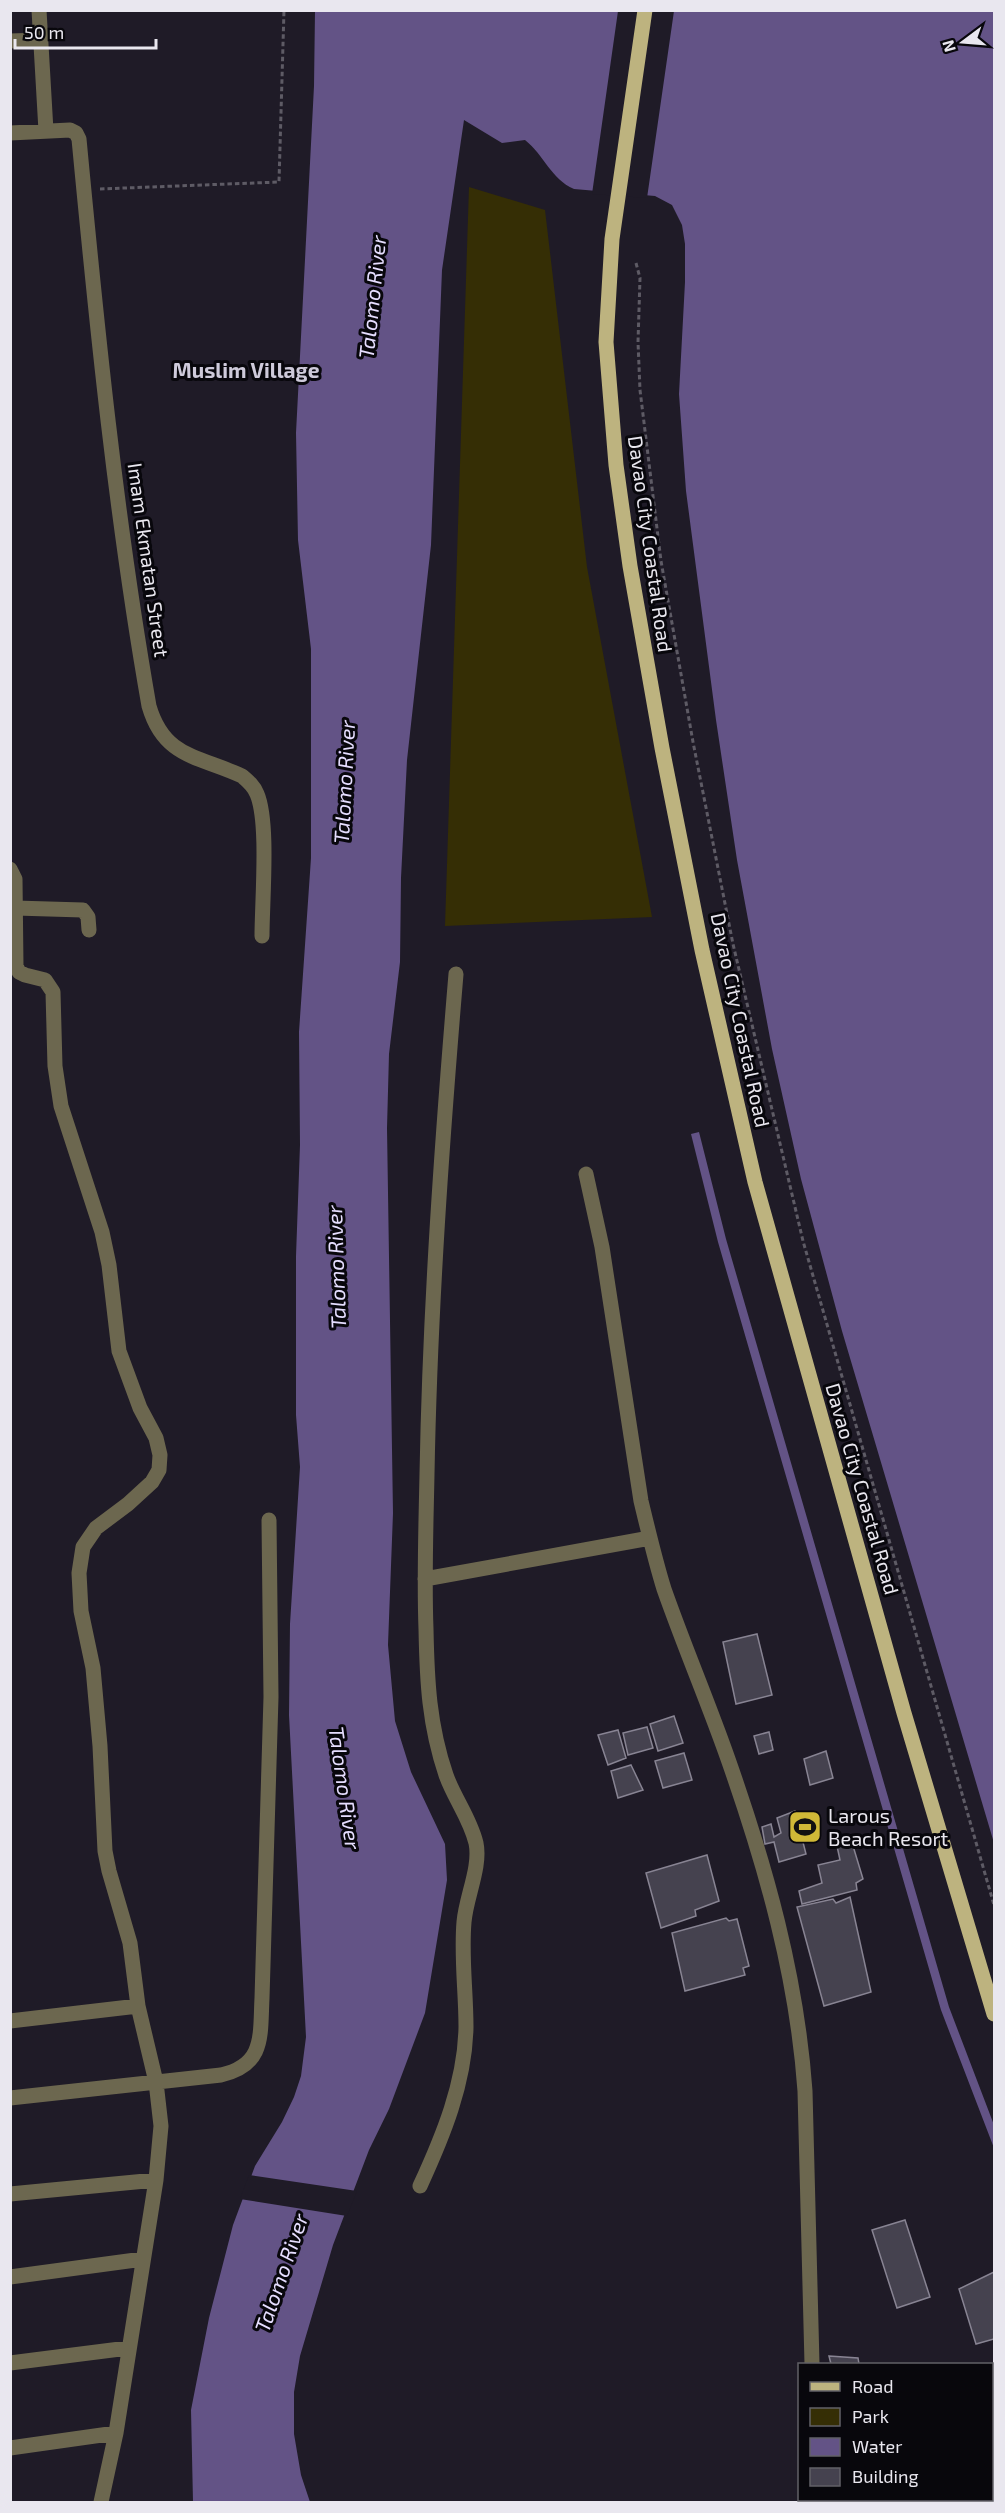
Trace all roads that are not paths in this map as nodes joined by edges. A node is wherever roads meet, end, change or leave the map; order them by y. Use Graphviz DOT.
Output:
graph roads {
  1 [pos="39,10"];
  2 [pos="645,10"];
  3 [pos="41,40"];
  4 [pos="10,42"];
  5 [pos="46,131"];
  6 [pos="10,133"];
  7 [pos="10,869"];
  8 [pos="15,908"];
  9 [pos="89,930"];
  10 [pos="262,936"];
  11 [pos="456,974"];
  12 [pos="586,1174"];
  13 [pos="269,1520"];
  14 [pos="650,1538"];
  15 [pos="425,1580"];
  16 [pos="138,2006"];
  17 [pos="994,2014"];
  18 [pos="10,2020"];
  19 [pos="156,2082"];
  20 [pos="10,2098"];
  21 [pos="156,2180"];
  22 [pos="420,2186"];
  23 [pos="10,2194"];
  24 [pos="142,2259"];
  25 [pos="10,2277"];
  26 [pos="128,2348"];
  27 [pos="10,2363"];
  28 [pos="812,2363"];
  29 [pos="116,2433"];
  30 [pos="10,2448"];
  31 [pos="101,2502"];
  1 -- 3 [label="street"];
  2 -- 17 [label="main road, Davao City Coastal Road"];
  3 -- 4 [label="street"];
  3 -- 5 [label="street"];
  5 -- 6 [label="street"];
  5 -- 10 [label="street, Imam Ekmatan Street"];
  7 -- 8 [label="street"];
  8 -- 9 [label="street"];
  8 -- 16 [label="street"];
  11 -- 15 [label="street"];
  12 -- 14 [label="street"];
  13 -- 19 [label="street"];
  14 -- 15 [label="street"];
  14 -- 28 [label="street"];
  15 -- 22 [label="street"];
  16 -- 18 [label="street"];
  16 -- 19 [label="street"];
  19 -- 20 [label="street"];
  19 -- 21 [label="street"];
  21 -- 23 [label="street"];
  21 -- 24 [label="street"];
  24 -- 25 [label="street"];
  24 -- 26 [label="street"];
  26 -- 27 [label="street"];
  26 -- 29 [label="street"];
  29 -- 30 [label="street"];
  29 -- 31 [label="street"];
}
